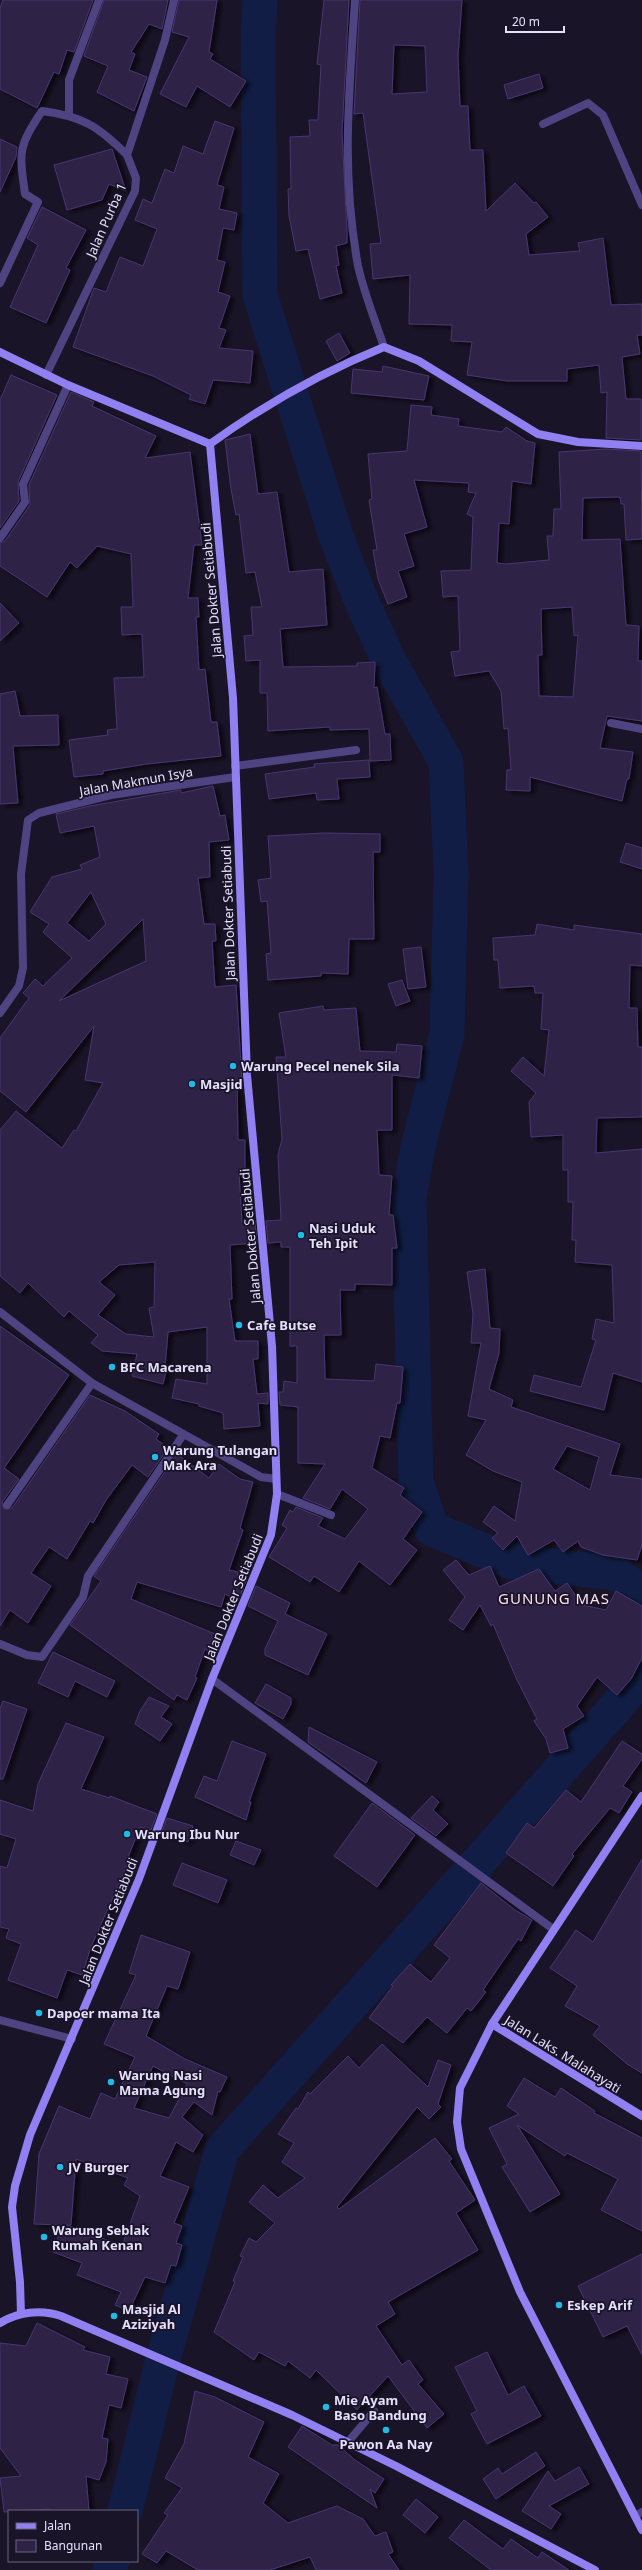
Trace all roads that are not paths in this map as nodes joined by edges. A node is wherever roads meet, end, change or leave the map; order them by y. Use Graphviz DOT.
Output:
graph roads {
  1 [pos="99,0"];
  2 [pos="174,0"];
  3 [pos="355,0"];
  4 [pos="70,114"];
  5 [pos="542,124"];
  6 [pos="127,155"];
  7 [pos="642,205"];
  8 [pos="0,283"];
  9 [pos="384,347"];
  10 [pos="0,352"];
  11 [pos="46,375"];
  12 [pos="68,385"];
  13 [pos="210,444"];
  14 [pos="642,446"];
  15 [pos="0,538"];
  16 [pos="611,723"];
  17 [pos="642,730"];
  18 [pos="356,750"];
  19 [pos="235,766"];
  20 [pos="235,777"];
  21 [pos="0,1013"];
  22 [pos="0,1312"];
  23 [pos="92,1383"];
  24 [pos="183,1435"];
  25 [pos="276,1478"];
  26 [pos="276,1494"];
  27 [pos="7,1505"];
  28 [pos="331,1515"];
  29 [pos="0,1644"];
  30 [pos="212,1679"];
  31 [pos="642,1796"];
  32 [pos="553,1929"];
  33 [pos="0,2020"];
  34 [pos="492,2024"];
  35 [pos="72,2039"];
  36 [pos="642,2116"];
  37 [pos="21,2314"];
  38 [pos="0,2324"];
  39 [pos="374,2411"];
  40 [pos="348,2442"];
  41 [pos="638,2514"];
  42 [pos="642,2530"];
  43 [pos="595,2570"];
  1 -- 4 [label="street"];
  2 -- 6 [label="street"];
  3 -- 9 [label="street"];
  4 -- 6 [label="street"];
  4 -- 8 [label="street"];
  5 -- 7 [label="street"];
  6 -- 11 [label="street, Jalan Purba 1"];
  9 -- 13 [label="street"];
  9 -- 14 [label="street"];
  10 -- 11 [label="street"];
  11 -- 12 [label="street"];
  12 -- 13 [label="street"];
  12 -- 15 [label="street"];
  13 -- 19 [label="street, Jalan Dokter Setiabudi"];
  16 -- 17 [label="street"];
  18 -- 19 [label="street"];
  19 -- 20 [label="street, Jalan Dokter Setiabudi"];
  20 -- 21 [label="street, Jalan Makmun Isya"];
  20 -- 25 [label="street, Jalan Dokter Setiabudi"];
  22 -- 23 [label="street"];
  23 -- 24 [label="street"];
  23 -- 27 [label="street"];
  24 -- 25 [label="street"];
  24 -- 29 [label="street"];
  25 -- 26 [label="street, Jalan Dokter Setiabudi"];
  26 -- 28 [label="street"];
  26 -- 30 [label="street, Jalan Dokter Setiabudi"];
  30 -- 32 [label="street"];
  30 -- 35 [label="street, Jalan Dokter Setiabudi"];
  31 -- 32 [label="street"];
  32 -- 34 [label="street"];
  33 -- 35 [label="street"];
  34 -- 36 [label="street, Jalan Laks. Malahayati"];
  34 -- 41 [label="street"];
  35 -- 37 [label="street, Jalan Dokter Setiabudi"];
  37 -- 38 [label="street"];
  37 -- 40 [label="street"];
  39 -- 40 [label="street"];
  40 -- 43 [label="street"];
  41 -- 42 [label="street"];
}
